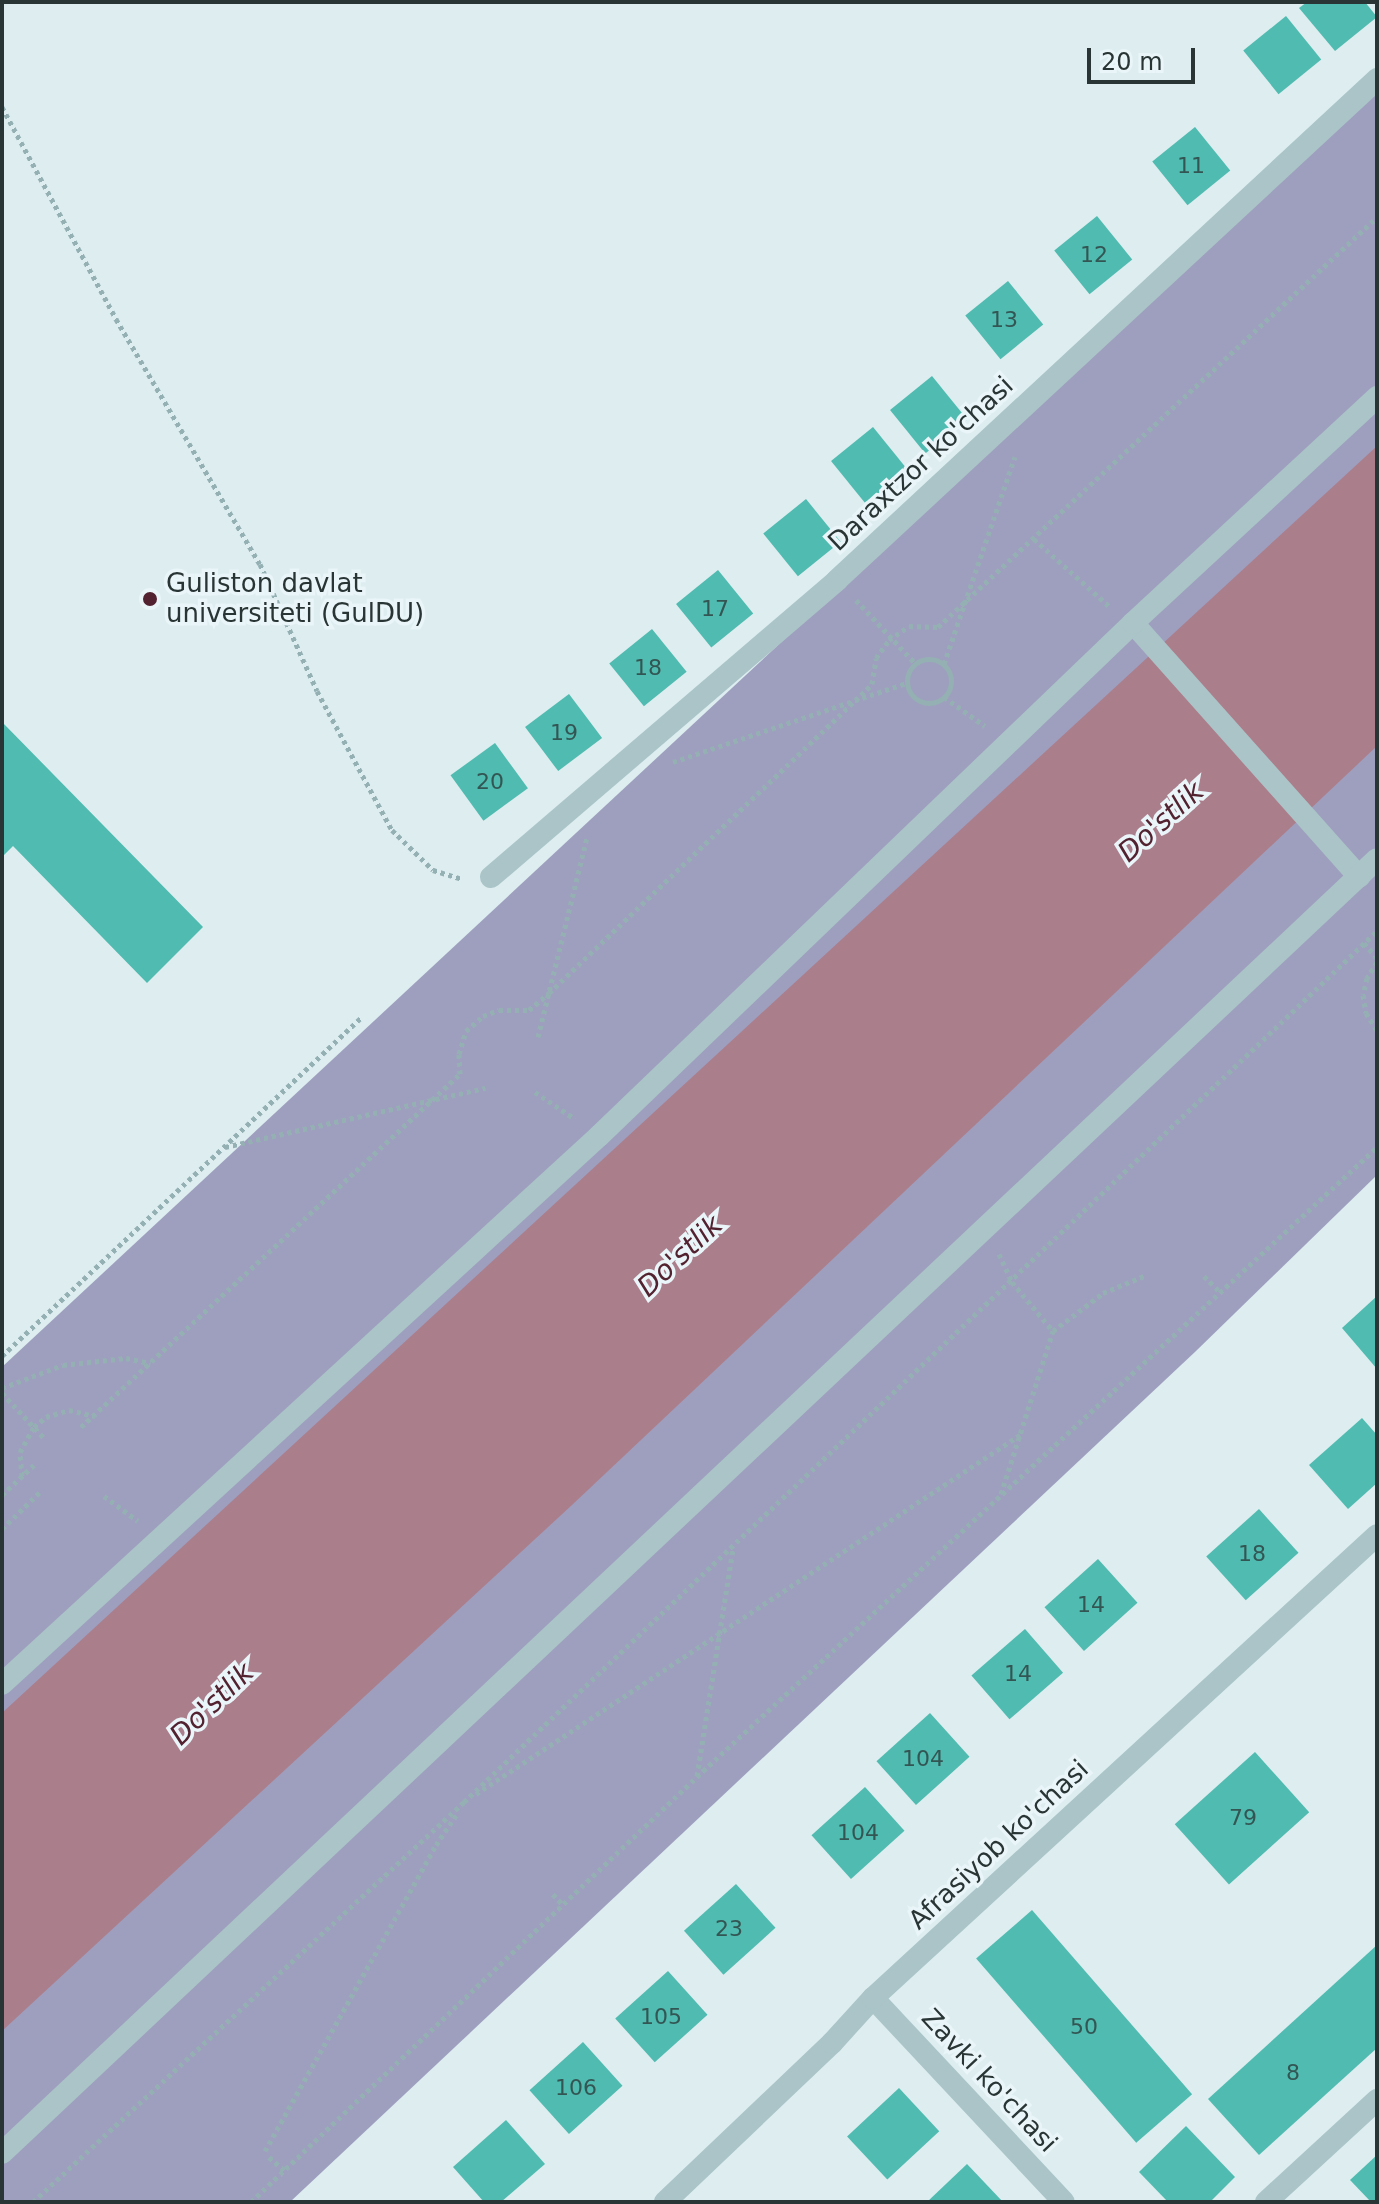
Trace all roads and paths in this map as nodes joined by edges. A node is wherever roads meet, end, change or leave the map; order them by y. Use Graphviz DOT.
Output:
graph roads {
  1 [pos="1377,79"];
  2 [pos="2,107"];
  3 [pos="1377,217"];
  4 [pos="1377,397"];
  5 [pos="1020,444"];
  6 [pos="1034,539"];
  7 [pos="837,580"];
  8 [pos="964,603"];
  9 [pos="1133,623"];
  10 [pos="892,638"];
  11 [pos="915,663"];
  12 [pos="944,664"];
  13 [pos="907,683"];
  14 [pos="861,695"];
  15 [pos="944,697"];
  16 [pos="1008,742"];
  17 [pos="660,766"];
  18 [pos="587,838"];
  19 [pos="1377,859"];
  20 [pos="491,877"];
  21 [pos="1359,877"];
  22 [pos="1377,931"];
  23 [pos="1364,943"];
  24 [pos="1377,960"];
  25 [pos="549,993"];
  26 [pos="362,1017"];
  27 [pos="1377,1030"];
  28 [pos="538,1037"];
  29 [pos="485,1088"];
  30 [pos="535,1092"];
  31 [pos="429,1101"];
  32 [pos="599,1136"];
  33 [pos="224,1147"];
  34 [pos="1377,1147"];
  35 [pos="978,1233"];
  36 [pos="1144,1276"];
  37 [pos="1204,1276"];
  38 [pos="1012,1282"];
  39 [pos="1220,1292"];
  40 [pos="1053,1331"];
  41 [pos="2,1356"];
  42 [pos="150,1363"];
  43 [pos="2,1391"];
  44 [pos="95,1416"];
  45 [pos="34,1427"];
  46 [pos="81,1427"];
  47 [pos="1020,1435"];
  48 [pos="45,1439"];
  49 [pos="34,1465"];
  50 [pos="22,1476"];
  51 [pos="41,1491"];
  52 [pos="2,1495"];
  53 [pos="1001,1495"];
  54 [pos="104,1496"];
  55 [pos="2,1529"];
  56 [pos="1377,1535"];
  57 [pos="162,1538"];
  58 [pos="733,1547"];
  59 [pos="723,1631"];
  60 [pos="2,1684"];
  61 [pos="697,1777"];
  62 [pos="467,1804"];
  63 [pos="553,1894"];
  64 [pos="563,1905"];
  65 [pos="873,1998"];
  66 [pos="1377,2100"];
  67 [pos="2,2153"];
  68 [pos="284,2170"];
  69 [pos="33,2202"];
  70 [pos="251,2202"];
  71 [pos="665,2202"];
  72 [pos="1064,2202"];
  73 [pos="1266,2202"];
  1 -- 7 [label="street, Daraxtzor ko'chasi"];
  2 -- 20 [label="path"];
  3 -- 6 [label="path"];
  4 -- 9 [label="street"];
  5 -- 8 [label="path"];
  6 -- 8 [label="path"];
  6 -- 9 [label="path"];
  7 -- 10 [label="path"];
  7 -- 20 [label="street, Daraxtzor ko'chasi"];
  8 -- 10 [label="path"];
  8 -- 12 [label="path"];
  9 -- 16 [label="street"];
  9 -- 21 [label="street"];
  10 -- 11 [label="path"];
  10 -- 14 [label="path"];
  11 -- 12 [label="path"];
  11 -- 13 [label="path"];
  12 -- 15 [label="path"];
  13 -- 14 [label="path"];
  13 -- 15 [label="path"];
  14 -- 17 [label="path"];
  14 -- 25 [label="path"];
  15 -- 16 [label="path"];
  16 -- 32 [label="street"];
  18 -- 25 [label="path"];
  19 -- 21 [label="street"];
  21 -- 35 [label="street"];
  22 -- 23 [label="path"];
  23 -- 24 [label="path"];
  23 -- 38 [label="path"];
  24 -- 27 [label="path"];
  25 -- 28 [label="path"];
  25 -- 31 [label="path"];
  26 -- 33 [label="path"];
  29 -- 31 [label="path"];
  30 -- 32 [label="path"];
  31 -- 33 [label="path"];
  31 -- 42 [label="path"];
  32 -- 57 [label="street"];
  33 -- 41 [label="path"];
  34 -- 39 [label="path"];
  35 -- 38 [label="path"];
  35 -- 67 [label="street"];
  36 -- 40 [label="path"];
  37 -- 39 [label="path"];
  38 -- 40 [label="path"];
  38 -- 58 [label="path"];
  39 -- 53 [label="path"];
  40 -- 47 [label="path"];
  42 -- 43 [label="path"];
  42 -- 44 [label="path"];
  43 -- 45 [label="path"];
  44 -- 45 [label="path"];
  44 -- 46 [label="path"];
  45 -- 48 [label="path"];
  45 -- 50 [label="path"];
  47 -- 53 [label="path"];
  47 -- 59 [label="path"];
  49 -- 50 [label="path"];
  50 -- 52 [label="path"];
  51 -- 55 [label="path"];
  53 -- 61 [label="path"];
  54 -- 57 [label="path"];
  56 -- 65 [label="street, Afrasiyob ko'chasi"];
  57 -- 60 [label="street"];
  58 -- 59 [label="path"];
  58 -- 62 [label="path"];
  59 -- 61 [label="path"];
  59 -- 62 [label="path"];
  61 -- 64 [label="path"];
  62 -- 68 [label="path"];
  62 -- 69 [label="path"];
  63 -- 64 [label="path"];
  64 -- 68 [label="path"];
  65 -- 71 [label="street, Afrasiyob ko'chasi"];
  65 -- 72 [label="street, Zavki ko'chasi"];
  66 -- 73 [label="street"];
  68 -- 70 [label="path"];
}
